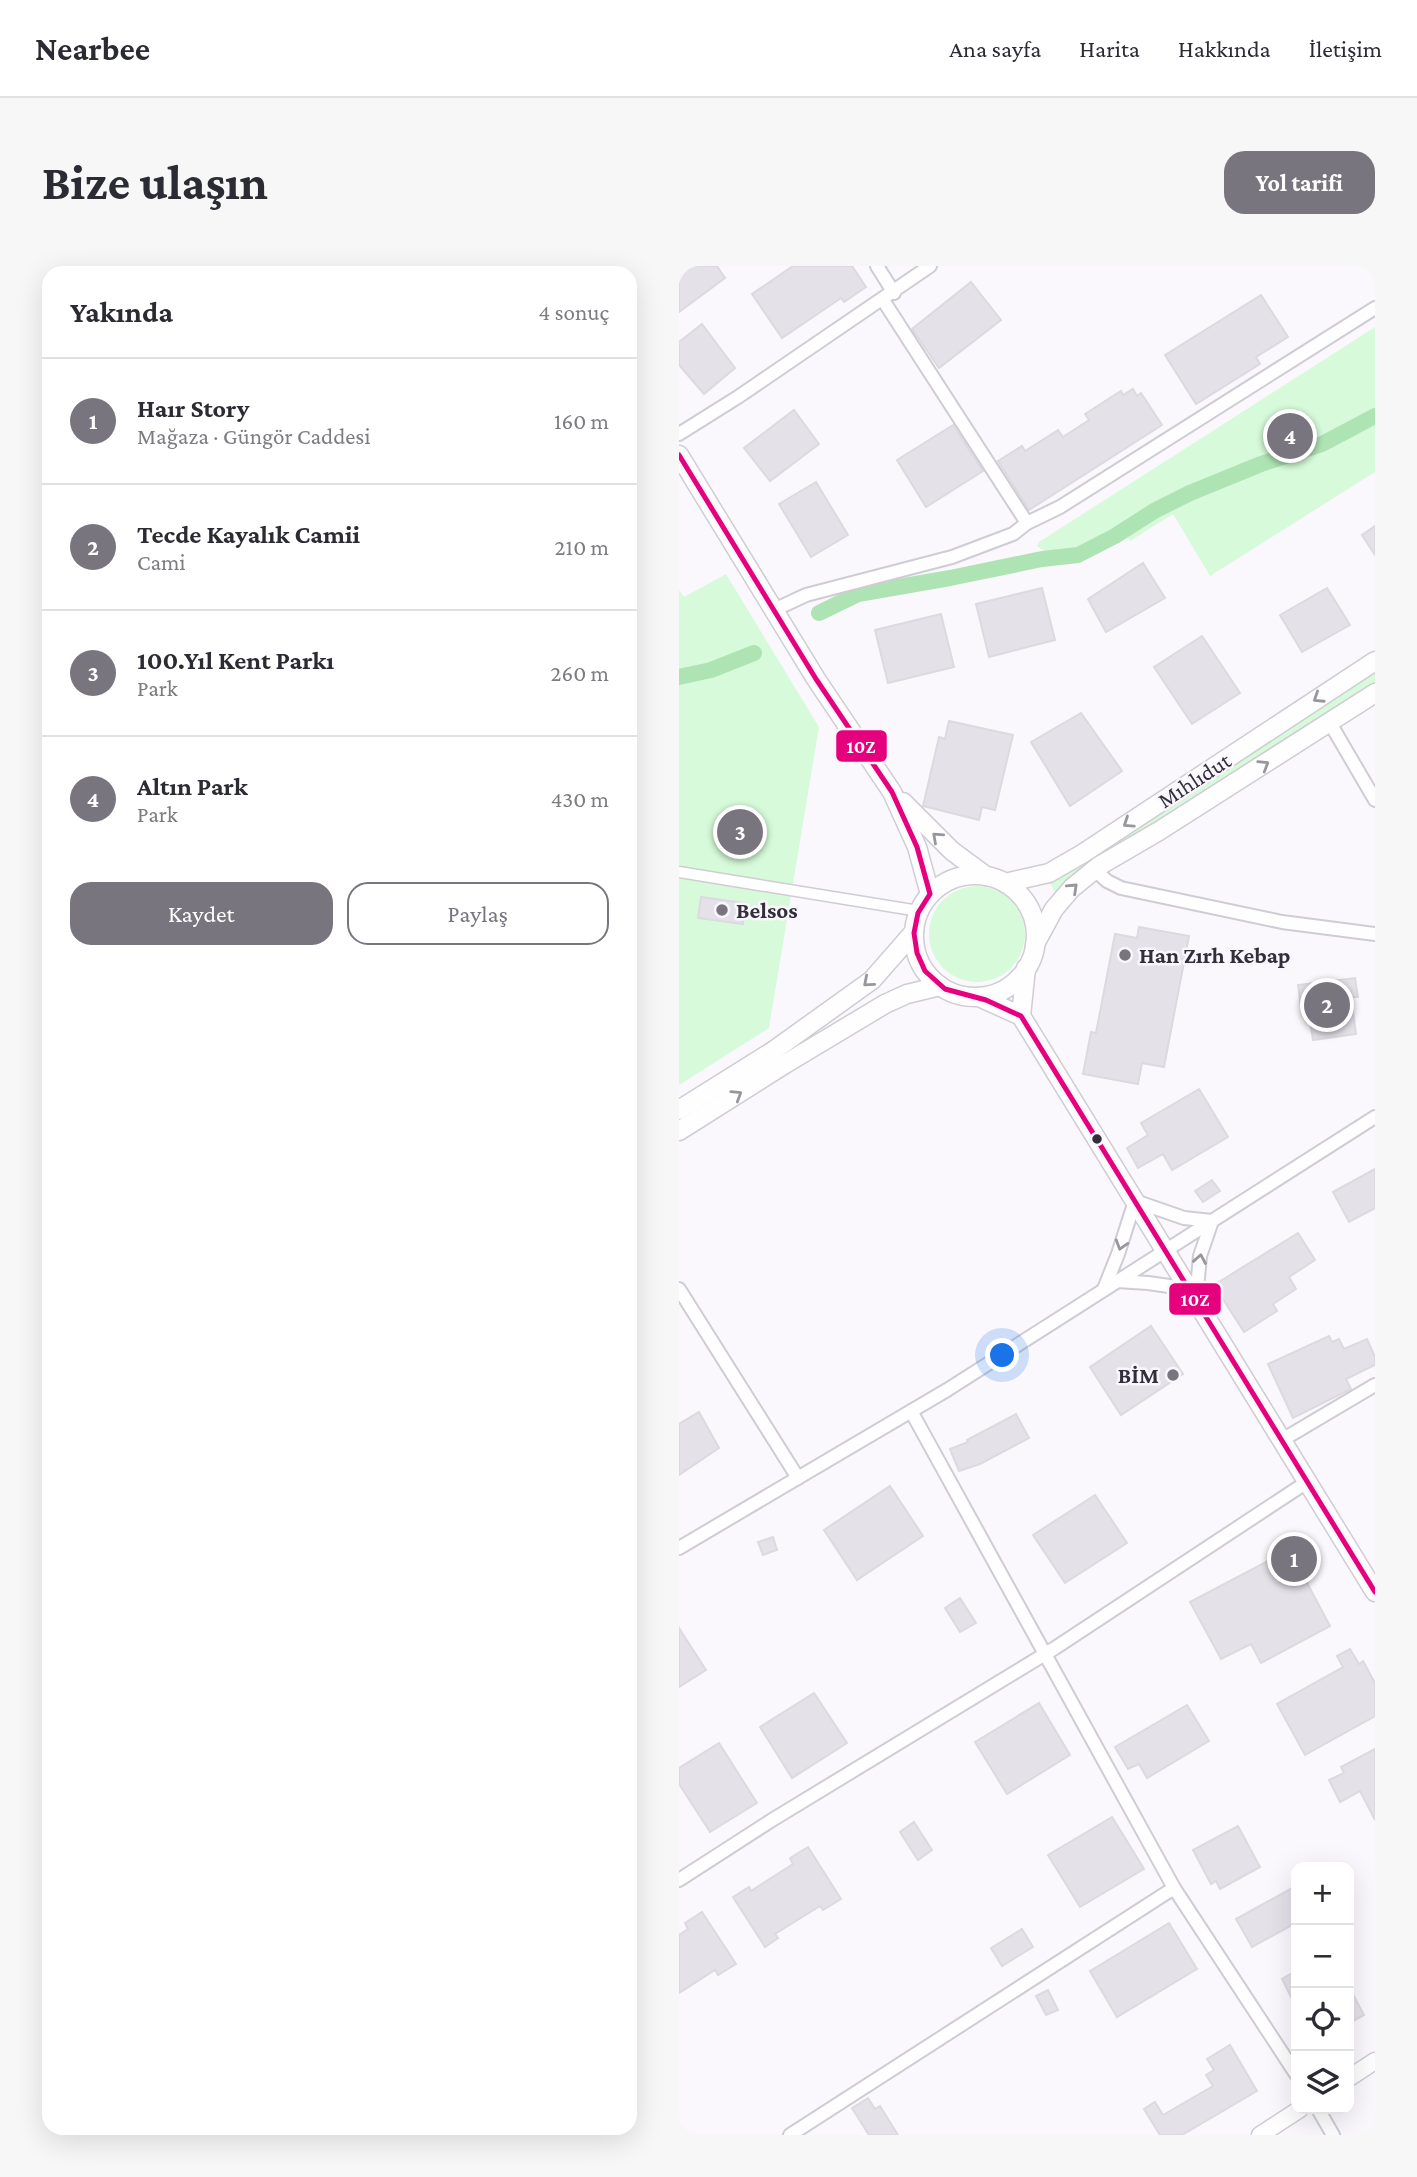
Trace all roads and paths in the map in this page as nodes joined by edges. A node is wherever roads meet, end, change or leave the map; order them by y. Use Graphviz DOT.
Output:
graph roads {
  1 [pos="877,266"];
  2 [pos="930,266"];
  3 [pos="889,296"];
  4 [pos="1375,308"];
  5 [pos="679,434"];
  6 [pos="679,455"];
  7 [pos="1027,523"];
  8 [pos="774,610"];
  9 [pos="1375,661"];
  10 [pos="1375,693"];
  11 [pos="1330,723"];
  12 [pos="892,792"];
  13 [pos="1375,800"];
  14 [pos="1095,870"];
  15 [pos="679,872"];
  16 [pos="986,876"];
  17 [pos="1005,883"];
  18 [pos="930,894"];
  19 [pos="919,911"];
  20 [pos="914,932"];
  21 [pos="1375,934"];
  22 [pos="1035,944"];
  23 [pos="1025,968"];
  24 [pos="940,986"];
  25 [pos="979,997"];
  26 [pos="1021,1016"];
  27 [pos="679,1110"];
  28 [pos="1375,1117"];
  29 [pos="679,1131"];
  30 [pos="1135,1201"];
  31 [pos="1212,1222"];
  32 [pos="1165,1249"];
  33 [pos="1116,1281"];
  34 [pos="679,1289"];
  35 [pos="1104,1289"];
  36 [pos="1193,1294"];
  37 [pos="1375,1385"];
  38 [pos="911,1411"];
  39 [pos="1282,1440"];
  40 [pos="798,1478"];
  41 [pos="1307,1482"];
  42 [pos="679,1548"];
  43 [pos="1375,1592"];
  44 [pos="1046,1653"];
  45 [pos="679,1880"];
  46 [pos="1174,1888"];
  47 [pos="1375,2061"];
  48 [pos="1291,2066"];
  49 [pos="1354,2075"];
  50 [pos="1292,2114"];
  51 [pos="1321,2114"];
  52 [pos="790,2135"];
  53 [pos="1260,2135"];
  54 [pos="1333,2135"];
  1 -- 3 [label="street"];
  2 -- 3 [label="street"];
  3 -- 5 [label="street"];
  3 -- 7 [label="street"];
  4 -- 7 [label="street"];
  6 -- 8 [label="main road"];
  7 -- 8 [label="street"];
  8 -- 12 [label="main road"];
  9 -- 17 [label="main road, Mıhlıdut, one-way"];
  10 -- 11 [label="main road, Mıhlıdut"];
  11 -- 13 [label="street"];
  14 -- 11 [label="main road, Mıhlıdut, one-way"];
  16 -- 12 [label="main road, one-way"];
  12 -- 18 [label="main road"];
  14 -- 21 [label="street"];
  22 -- 14 [label="main road, Mıhlıdut, one-way"];
  15 -- 19 [label="street"];
  16 -- 17 [label="main road"];
  16 -- 18 [label="main road"];
  17 -- 22 [label="main road"];
  18 -- 19 [label="main road"];
  19 -- 20 [label="main road"];
  20 -- 24 [label="main road"];
  20 -- 27 [label="main road, one-way"];
  22 -- 23 [label="main road"];
  23 -- 25 [label="main road"];
  23 -- 26 [label="main road"];
  24 -- 25 [label="main road"];
  29 -- 24 [label="main road, one-way"];
  25 -- 26 [label="main road"];
  26 -- 30 [label="main road"];
  28 -- 31 [label="street"];
  30 -- 31 [label="street"];
  30 -- 32 [label="main road"];
  30 -- 35 [label="street, one-way"];
  31 -- 32 [label="street"];
  36 -- 31 [label="street, one-way"];
  32 -- 33 [label="street"];
  32 -- 36 [label="main road"];
  33 -- 35 [label="street"];
  33 -- 36 [label="street"];
  34 -- 40 [label="street"];
  35 -- 38 [label="street"];
  36 -- 39 [label="main road"];
  37 -- 39 [label="street"];
  38 -- 40 [label="street"];
  38 -- 44 [label="street"];
  39 -- 41 [label="main road"];
  40 -- 42 [label="street"];
  41 -- 43 [label="main road"];
  41 -- 44 [label="street"];
  44 -- 45 [label="street"];
  44 -- 46 [label="street"];
  46 -- 48 [label="street"];
  46 -- 52 [label="street"];
  47 -- 49 [label="street"];
  50 -- 53 [label="street"];
  51 -- 54 [label="street"];
}
